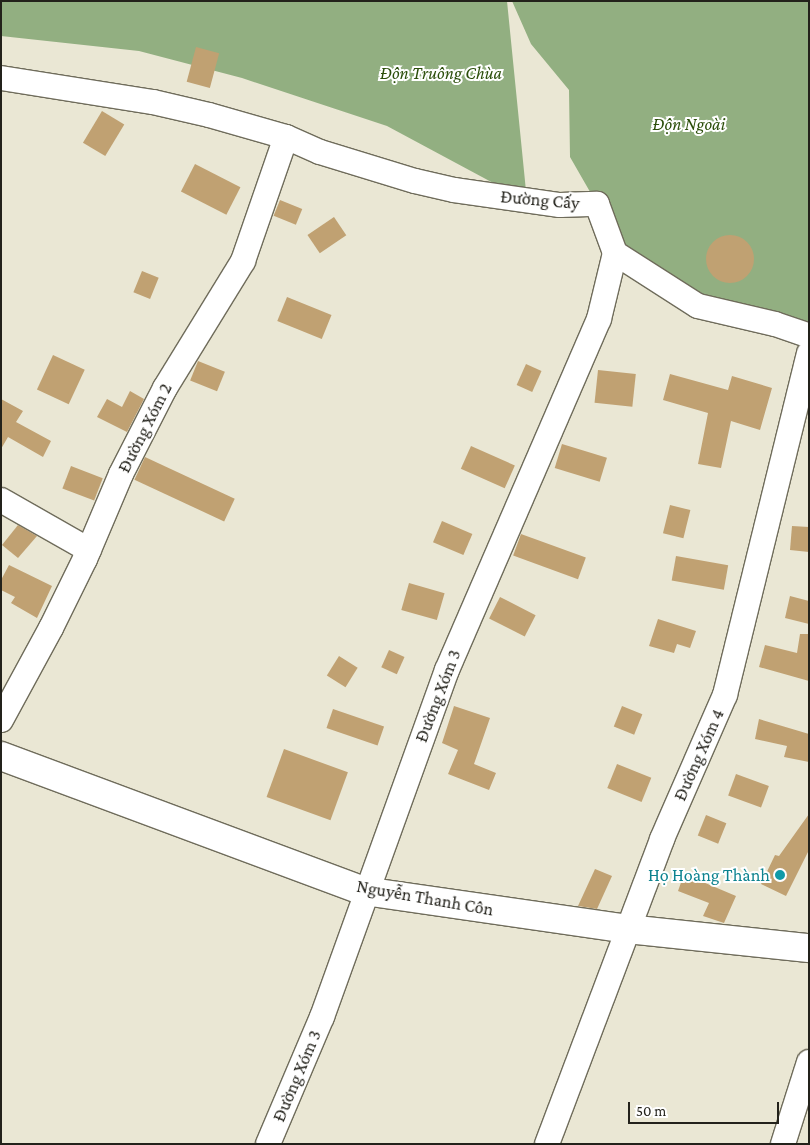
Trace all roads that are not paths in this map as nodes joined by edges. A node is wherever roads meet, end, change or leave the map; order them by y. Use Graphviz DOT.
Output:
graph roads {
  1 [pos="1,78"];
  2 [pos="286,137"];
  3 [pos="615,253"];
  4 [pos="809,336"];
  5 [pos="809,353"];
  6 [pos="1,500"];
  7 [pos="89,550"];
  8 [pos="1,720"];
  9 [pos="1,756"];
  10 [pos="364,891"];
  11 [pos="626,929"];
  12 [pos="809,948"];
  13 [pos="809,1062"];
  14 [pos="268,1144"];
  15 [pos="547,1144"];
  16 [pos="783,1144"];
  1 -- 2 [label="street"];
  2 -- 3 [label="street, Đường Cấy"];
  2 -- 7 [label="street, Đường Xóm 2"];
  3 -- 4 [label="street"];
  3 -- 10 [label="street, Đường Xóm 3"];
  5 -- 11 [label="street, Đường Xóm 4"];
  6 -- 7 [label="street"];
  7 -- 8 [label="street, Đường Xóm 2"];
  9 -- 10 [label="street, Nguyễn Thanh Côn"];
  10 -- 11 [label="street, Nguyễn Thanh Côn"];
  10 -- 14 [label="street, Đường Xóm 3"];
  11 -- 12 [label="street, Nguyễn Thanh Côn"];
  11 -- 15 [label="street, Đường Xóm 4"];
  13 -- 16 [label="street"];
}
